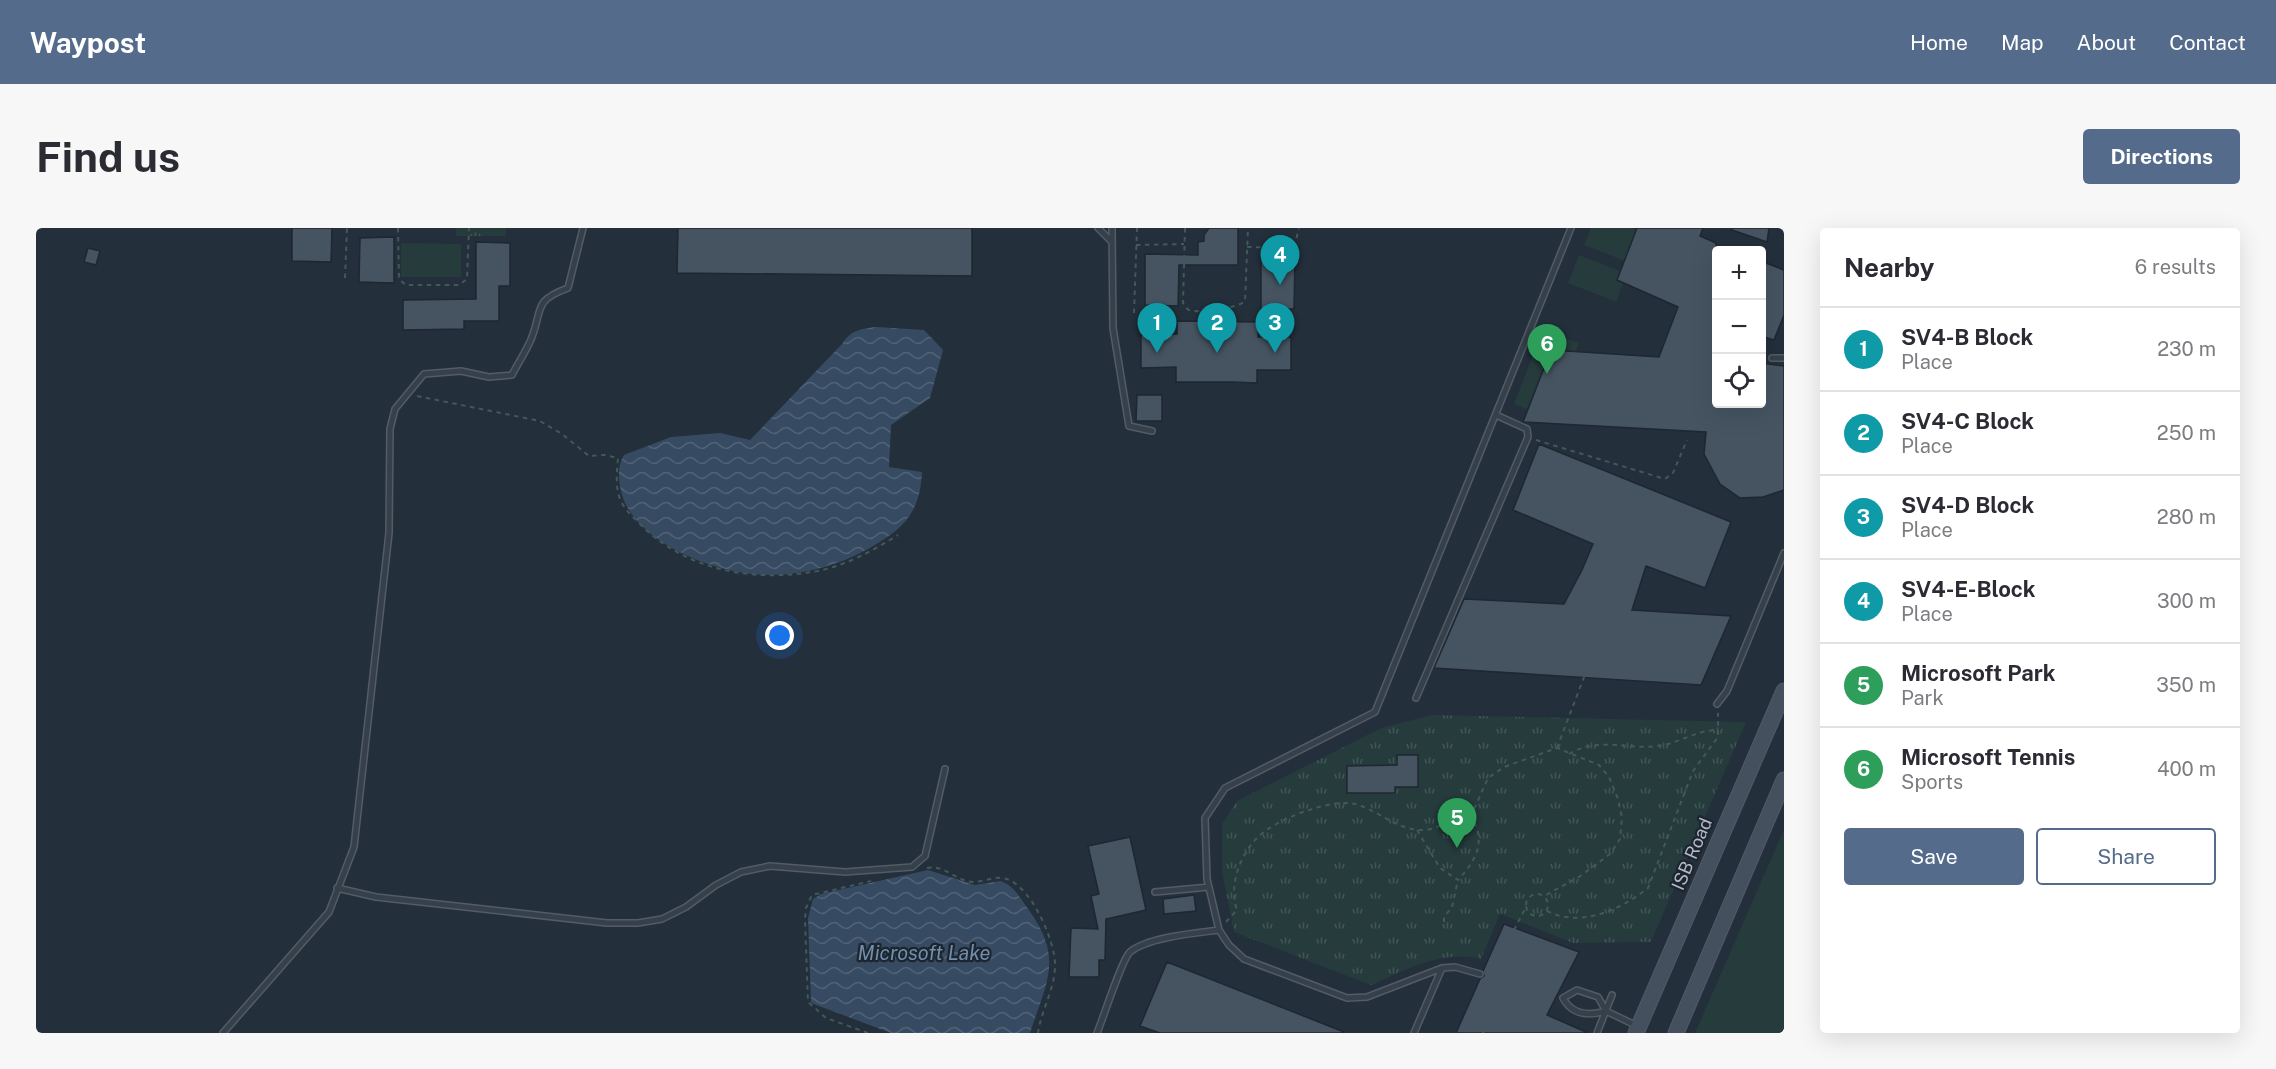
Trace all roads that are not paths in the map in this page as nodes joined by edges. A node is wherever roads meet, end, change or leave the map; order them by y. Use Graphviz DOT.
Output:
graph roads {
  1 [pos="583,228"];
  2 [pos="1098,228"];
  3 [pos="1112,228"];
  4 [pos="1571,228"];
  5 [pos="1112,242"];
  6 [pos="1772,358"];
  7 [pos="1784,358"];
  8 [pos="1496,415"];
  9 [pos="1152,431"];
  10 [pos="1784,553"];
  11 [pos="1784,691"];
  12 [pos="1416,698"];
  13 [pos="1717,704"];
  14 [pos="945,769"];
  15 [pos="1784,780"];
  16 [pos="1209,887"];
  17 [pos="338,888"];
  18 [pos="1155,892"];
  19 [pos="1219,930"];
  20 [pos="1442,968"];
  21 [pos="1480,974"];
  22 [pos="1612,995"];
  23 [pos="1606,1011"];
  24 [pos="1637,1030"];
  25 [pos="223,1033"];
  26 [pos="1097,1033"];
  27 [pos="1414,1033"];
  28 [pos="1596,1033"];
  29 [pos="1676,1033"];
  1 -- 17 [label="lane"];
  2 -- 5 [label="lane"];
  3 -- 5 [label="lane"];
  4 -- 8 [label="lane"];
  5 -- 9 [label="lane"];
  6 -- 7 [label="lane"];
  8 -- 12 [label="lane"];
  8 -- 16 [label="lane"];
  10 -- 13 [label="lane"];
  11 -- 24 [label="main road, ISB Road"];
  14 -- 17 [label="lane"];
  15 -- 29 [label="main road"];
  16 -- 18 [label="lane"];
  16 -- 19 [label="lane"];
  17 -- 25 [label="lane"];
  19 -- 20 [label="lane"];
  19 -- 26 [label="lane"];
  20 -- 21 [label="lane"];
  20 -- 27 [label="lane"];
  22 -- 23 [label="lane"];
  23 -- 23 [label="lane"];
  23 -- 24 [label="lane"];
  23 -- 28 [label="lane"];
}
